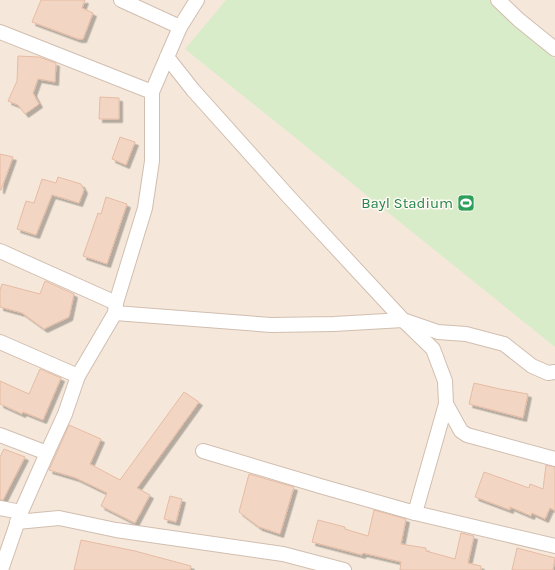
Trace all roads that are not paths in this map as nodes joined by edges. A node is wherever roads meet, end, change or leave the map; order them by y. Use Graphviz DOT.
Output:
graph roads {
  1 [pos="121,0"];
  2 [pos="197,0"];
  3 [pos="498,0"];
  4 [pos="180,27"];
  5 [pos="0,32"];
  6 [pos="555,49"];
  7 [pos="167,57"];
  8 [pos="152,92"];
  9 [pos="0,250"];
  10 [pos="116,308"];
  11 [pos="403,320"];
  12 [pos="0,342"];
  13 [pos="555,372"];
  14 [pos="78,376"];
  15 [pos="446,404"];
  16 [pos="0,435"];
  17 [pos="203,452"];
  18 [pos="46,453"];
  19 [pos="555,459"];
  20 [pos="0,508"];
  21 [pos="415,513"];
  22 [pos="19,517"];
  23 [pos="555,546"];
  24 [pos="1,570"];
  25 [pos="344,570"];
  1 -- 4 [label="street"];
  2 -- 4 [label="street"];
  3 -- 6 [label="street"];
  4 -- 7 [label="street"];
  5 -- 8 [label="street"];
  7 -- 8 [label="street"];
  7 -- 11 [label="street"];
  8 -- 10 [label="street"];
  9 -- 10 [label="street"];
  10 -- 11 [label="street"];
  10 -- 14 [label="street"];
  11 -- 13 [label="street"];
  11 -- 15 [label="street"];
  12 -- 14 [label="street"];
  14 -- 18 [label="street"];
  15 -- 19 [label="street"];
  15 -- 21 [label="street"];
  16 -- 18 [label="street"];
  17 -- 21 [label="street"];
  18 -- 22 [label="street"];
  20 -- 22 [label="street"];
  21 -- 23 [label="street"];
  22 -- 24 [label="street"];
  22 -- 25 [label="street"];
}
